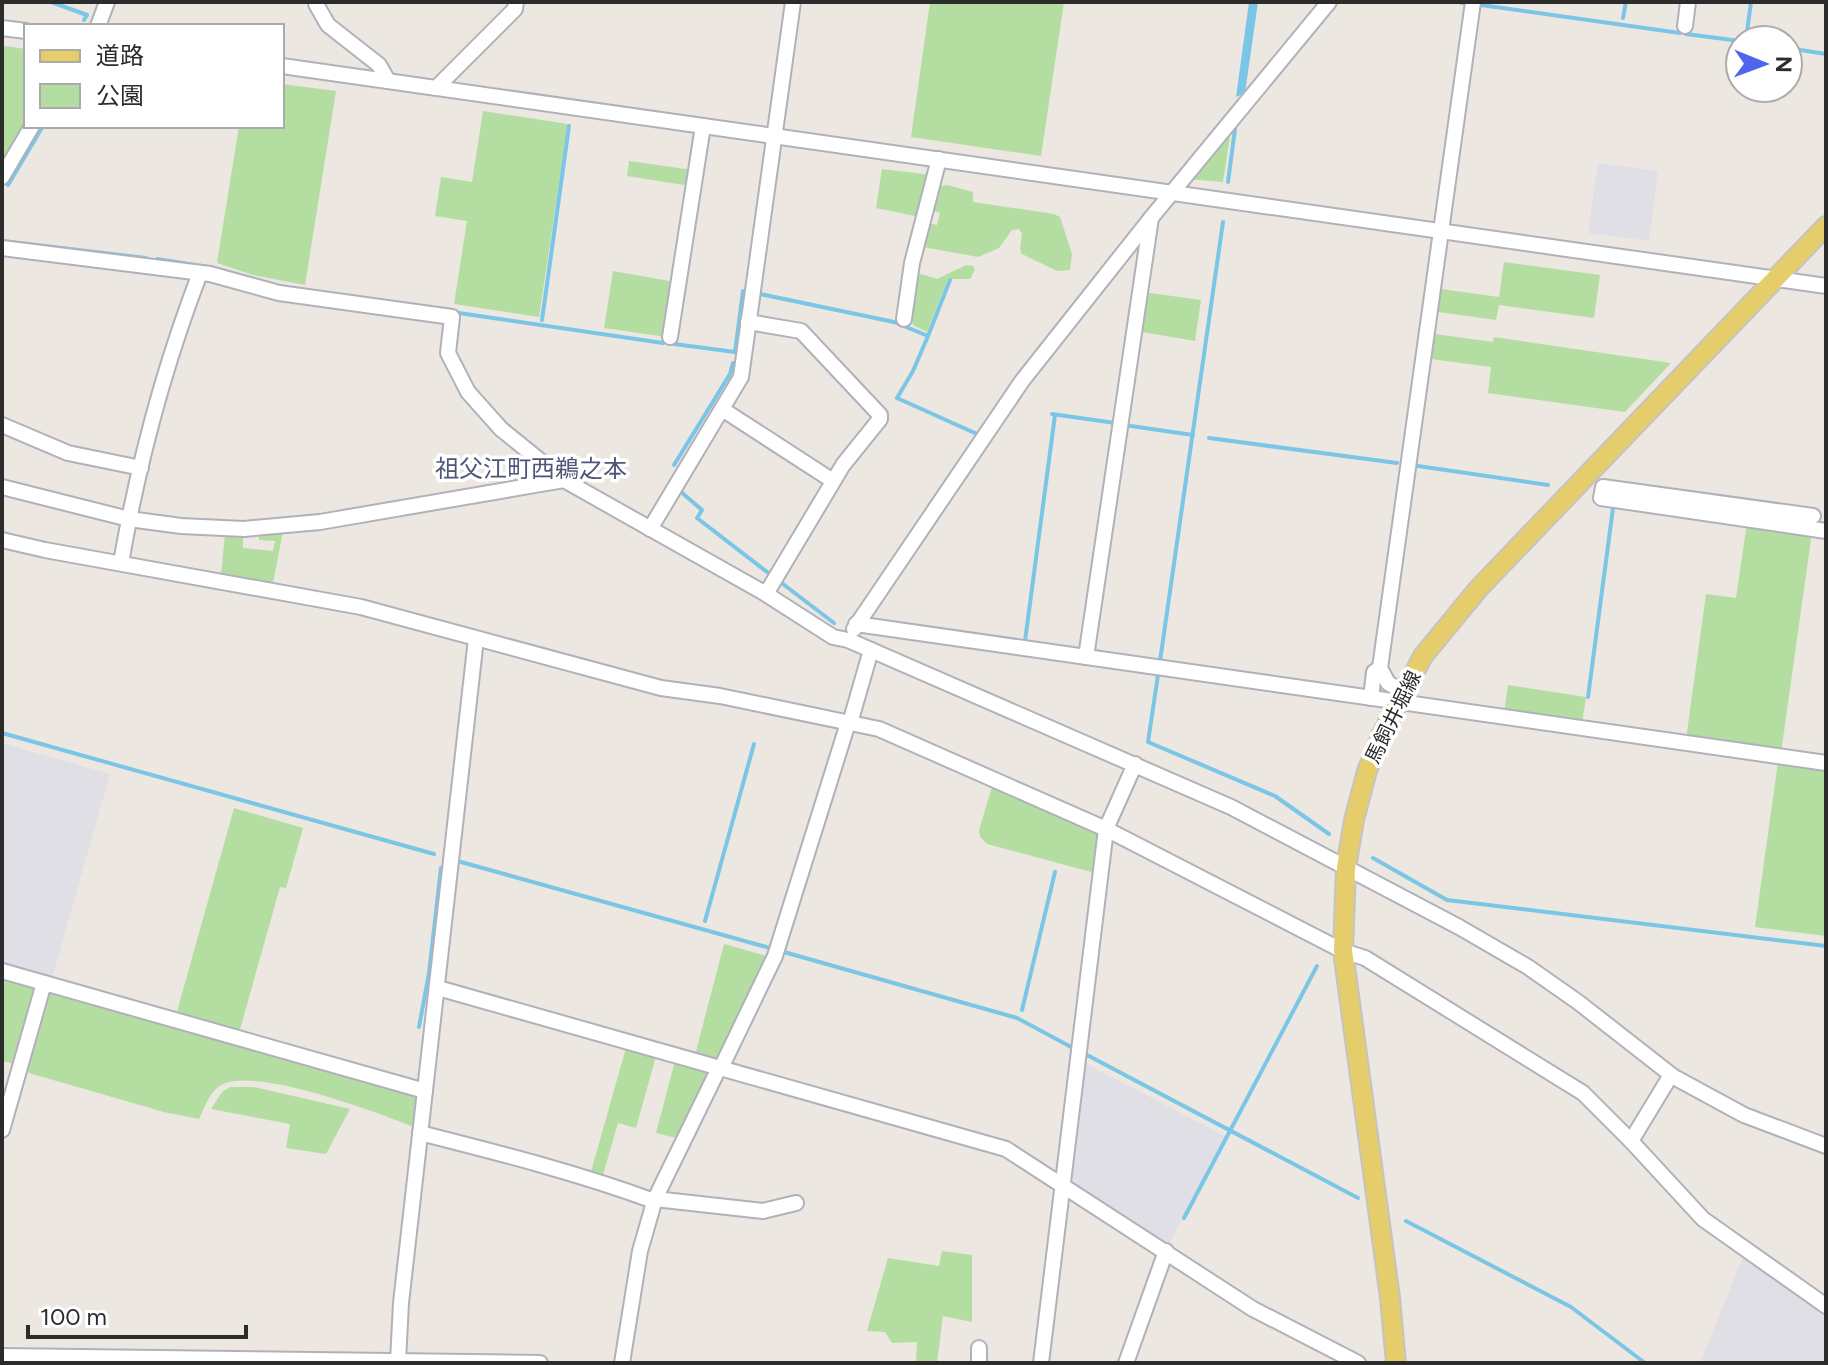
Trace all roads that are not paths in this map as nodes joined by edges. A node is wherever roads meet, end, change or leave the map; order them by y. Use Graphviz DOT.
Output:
graph roads {
  1 [pos="107,2"];
  2 [pos="516,2"];
  3 [pos="793,2"];
  4 [pos="1329,2"];
  5 [pos="1473,2"];
  6 [pos="1688,2"];
  7 [pos="313,3"];
  8 [pos="99,24"];
  9 [pos="1685,26"];
  10 [pos="2,28"];
  11 [pos="24,31"];
  12 [pos="284,66"];
  13 [pos="388,81"];
  14 [pos="436,88"];
  15 [pos="703,126"];
  16 [pos="31,128"];
  17 [pos="774,136"];
  18 [pos="939,159"];
  19 [pos="2,177"];
  20 [pos="1171,193"];
  21 [pos="1151,218"];
  22 [pos="1826,226"];
  23 [pos="1441,231"];
  24 [pos="2,248"];
  25 [pos="200,273"];
  26 [pos="1776,279"];
  27 [pos="1826,286"];
  28 [pos="904,319"];
  29 [pos="748,322"];
  30 [pos="670,337"];
  31 [pos="722,409"];
  32 [pos="2,425"];
  33 [pos="141,468"];
  34 [pos="564,480"];
  35 [pos="833,481"];
  36 [pos="1583,481"];
  37 [pos="2,487"];
  38 [pos="1602,492"];
  39 [pos="1813,516"];
  40 [pos="129,519"];
  41 [pos="650,529"];
  42 [pos="1826,531"];
  43 [pos="2,540"];
  44 [pos="121,563"];
  45 [pos="766,594"];
  46 [pos="856,624"];
  47 [pos="476,639"];
  48 [pos="848,640"];
  49 [pos="871,650"];
  50 [pos="1086,657"];
  51 [pos="1380,668"];
  52 [pos="1401,697"];
  53 [pos="1371,698"];
  54 [pos="849,723"];
  55 [pos="1826,763"];
  56 [pos="1135,764"];
  57 [pos="1106,829"];
  58 [pos="1346,868"];
  59 [pos="1343,951"];
  60 [pos="2,971"];
  61 [pos="44,983"];
  62 [pos="438,988"];
  63 [pos="720,1068"];
  64 [pos="1671,1075"];
  65 [pos="425,1091"];
  66 [pos="2,1130"];
  67 [pos="420,1133"];
  68 [pos="1631,1141"];
  69 [pos="1826,1146"];
  70 [pos="1065,1186"];
  71 [pos="655,1200"];
  72 [pos="796,1203"];
  73 [pos="1166,1251"];
  74 [pos="1826,1306"];
  75 [pos="2,1356"];
  76 [pos="398,1361"];
  77 [pos="324,1362"];
  78 [pos="537,1363"];
  79 [pos="622,1363"];
  80 [pos="1041,1363"];
  81 [pos="1126,1363"];
  82 [pos="1358,1363"];
  83 [pos="1396,1363"];
  1 -- 8 [label="street"];
  2 -- 14 [label="street"];
  3 -- 17 [label="street"];
  4 -- 20 [label="street"];
  5 -- 23 [label="street"];
  6 -- 9 [label="street"];
  7 -- 13 [label="street"];
  10 -- 11 [label="street"];
  12 -- 13 [label="street"];
  13 -- 14 [label="street"];
  14 -- 15 [label="street"];
  15 -- 17 [label="street"];
  15 -- 30 [label="street"];
  16 -- 19 [label="street"];
  17 -- 18 [label="street"];
  17 -- 29 [label="street"];
  18 -- 20 [label="street"];
  18 -- 28 [label="street"];
  20 -- 21 [label="street"];
  20 -- 23 [label="street"];
  21 -- 46 [label="street"];
  21 -- 50 [label="street"];
  22 -- 26 [label="main road, 馬飼井堀線"];
  23 -- 26 [label="street"];
  23 -- 51 [label="street"];
  24 -- 25 [label="street"];
  25 -- 33 [label="street"];
  25 -- 34 [label="street"];
  26 -- 27 [label="street"];
  26 -- 36 [label="main road, 馬飼井堀線"];
  29 -- 31 [label="street"];
  29 -- 35 [label="street"];
  31 -- 35 [label="street"];
  31 -- 41 [label="street"];
  32 -- 33 [label="street"];
  33 -- 40 [label="street"];
  34 -- 40 [label="street"];
  34 -- 41 [label="street"];
  35 -- 45 [label="street"];
  36 -- 38 [label="street"];
  36 -- 52 [label="main road, 馬飼井堀線"];
  37 -- 40 [label="street"];
  38 -- 39 [label="street"];
  38 -- 42 [label="street"];
  40 -- 44 [label="street"];
  41 -- 45 [label="street"];
  43 -- 44 [label="street"];
  44 -- 47 [label="street"];
  45 -- 48 [label="street"];
  46 -- 48 [label="street"];
  46 -- 50 [label="street"];
  47 -- 54 [label="street"];
  47 -- 62 [label="street"];
  48 -- 49 [label="street"];
  49 -- 54 [label="street"];
  49 -- 56 [label="street"];
  50 -- 53 [label="street"];
  51 -- 52 [label="street"];
  51 -- 53 [label="street"];
  52 -- 53 [label="street"];
  52 -- 55 [label="street"];
  52 -- 58 [label="main road, 馬飼井堀線"];
  54 -- 57 [label="street"];
  54 -- 63 [label="street"];
  56 -- 57 [label="street"];
  56 -- 58 [label="street"];
  57 -- 59 [label="street"];
  57 -- 70 [label="street"];
  58 -- 59 [label="main road, 馬飼井堀線"];
  58 -- 64 [label="street"];
  59 -- 68 [label="street"];
  59 -- 83 [label="main road, 馬飼井堀線"];
  60 -- 61 [label="street"];
  61 -- 65 [label="street"];
  61 -- 66 [label="street"];
  62 -- 63 [label="street"];
  62 -- 65 [label="street"];
  63 -- 70 [label="street"];
  63 -- 71 [label="street"];
  64 -- 68 [label="street"];
  64 -- 69 [label="street"];
  65 -- 67 [label="street"];
  67 -- 71 [label="street"];
  67 -- 76 [label="street"];
  68 -- 74 [label="street"];
  70 -- 73 [label="street"];
  70 -- 80 [label="street"];
  71 -- 72 [label="street"];
  71 -- 79 [label="street"];
  73 -- 81 [label="street"];
  73 -- 82 [label="street"];
  75 -- 77 [label="street"];
  76 -- 77 [label="street"];
  76 -- 78 [label="street"];
}
